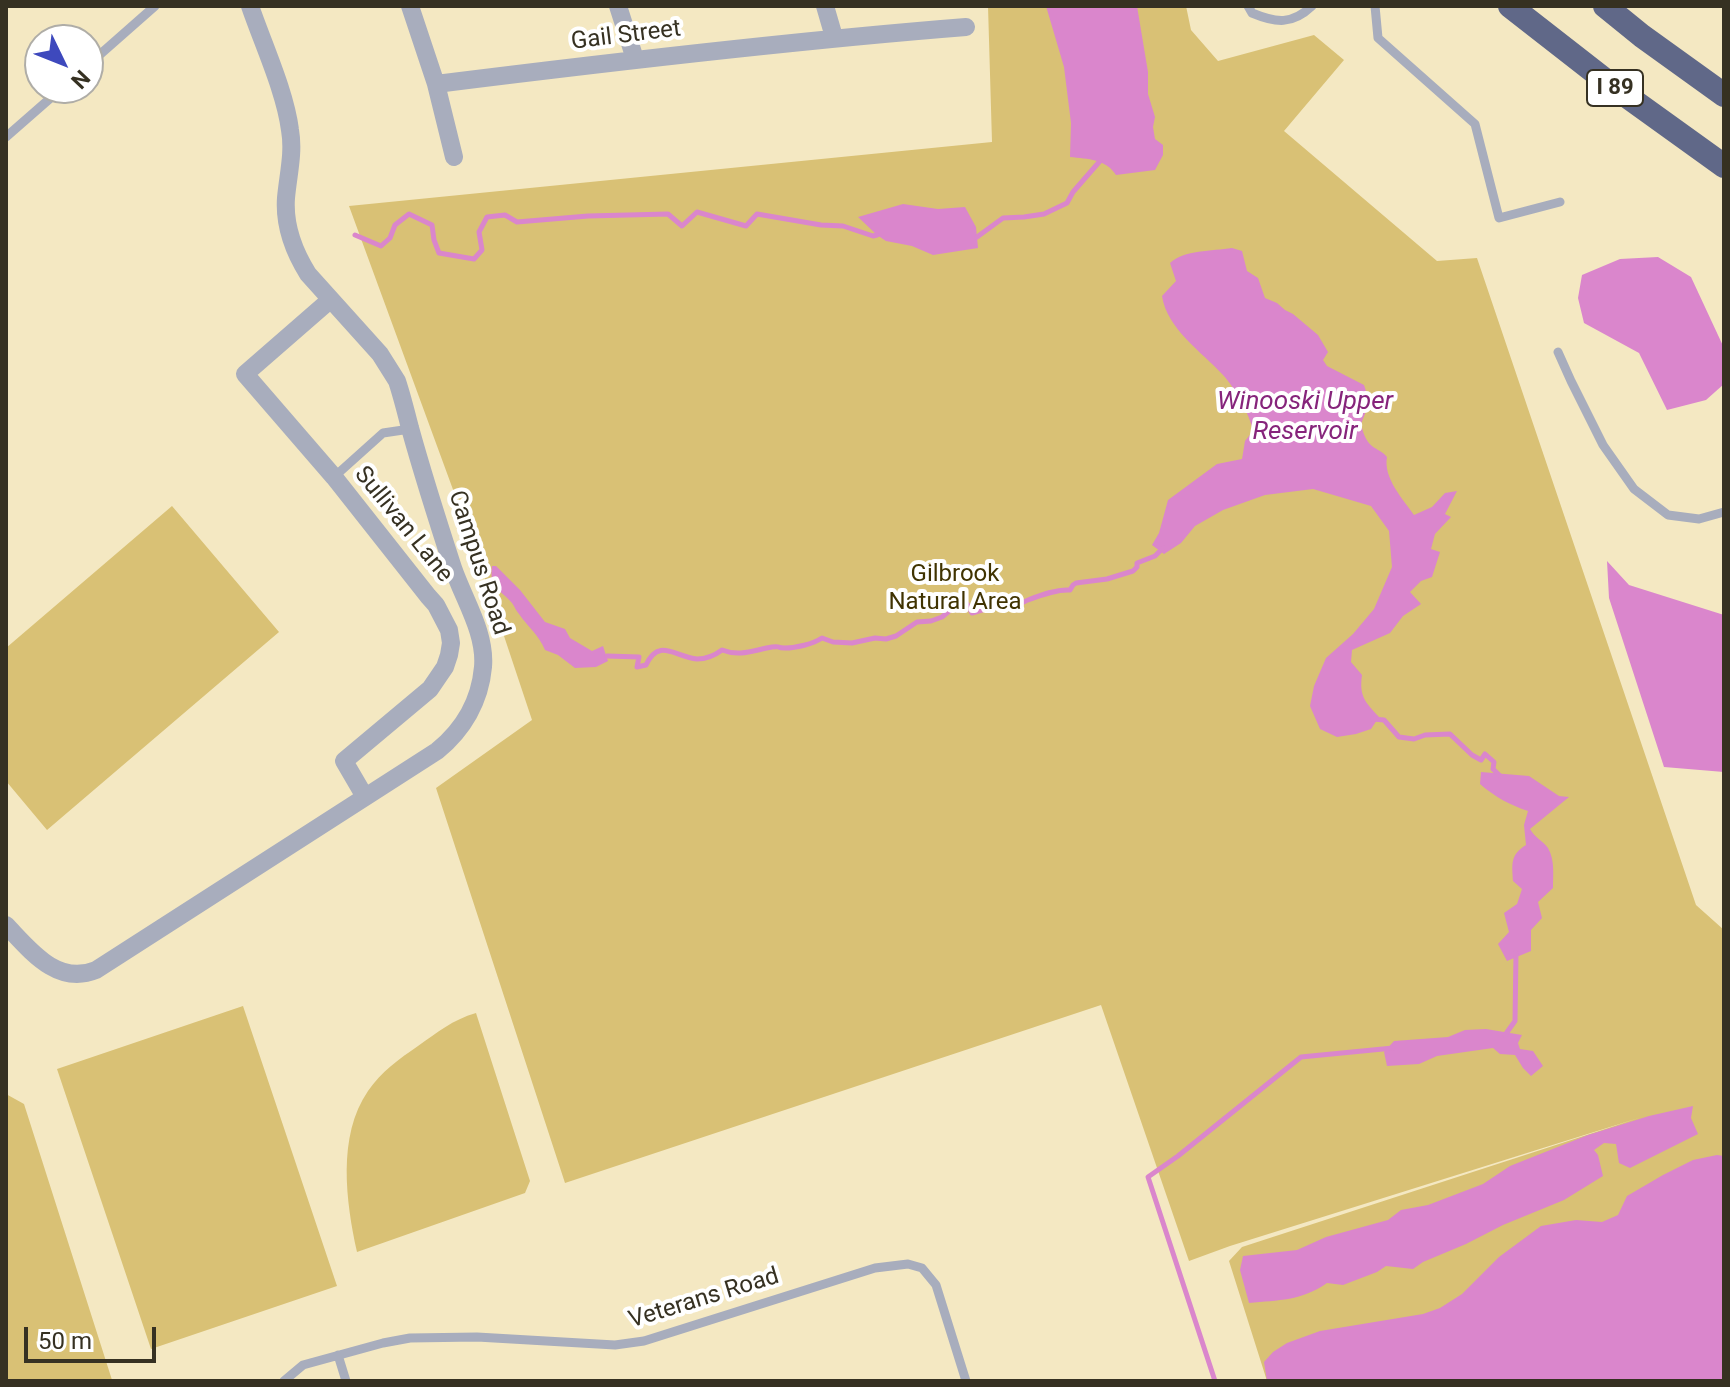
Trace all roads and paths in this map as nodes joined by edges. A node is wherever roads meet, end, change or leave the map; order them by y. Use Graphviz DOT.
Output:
graph roads {
  1 [pos="155,6"];
  2 [pos="250,6"];
  3 [pos="410,6"];
  4 [pos="618,6"];
  5 [pos="825,6"];
  6 [pos="1248,6"];
  7 [pos="1312,6"];
  8 [pos="1375,6"];
  9 [pos="1510,6"];
  10 [pos="1605,6"];
  11 [pos="966,27"];
  12 [pos="834,37"];
  13 [pos="104,51"];
  14 [pos="635,59"];
  15 [pos="436,84"];
  16 [pos="1724,95"];
  17 [pos="44,104"];
  18 [pos="6,137"];
  19 [pos="454,157"];
  20 [pos="1724,166"];
  21 [pos="1560,202"];
  22 [pos="330,300"];
  23 [pos="1558,352"];
  24 [pos="410,429"];
  25 [pos="334,477"];
  26 [pos="1724,512"];
  27 [pos="365,797"];
  28 [pos="6,925"];
  29 [pos="338,1355"];
  30 [pos="284,1381"];
  31 [pos="346,1381"];
  32 [pos="966,1381"];
  1 -- 13 [label="lane"];
  2 -- 22 [label="street, Campus Road"];
  3 -- 15 [label="street"];
  4 -- 14 [label="street"];
  5 -- 12 [label="street"];
  6 -- 7 [label="lane"];
  8 -- 21 [label="lane"];
  9 -- 20 [label="highway, I 89"];
  10 -- 16 [label="highway, I 89"];
  11 -- 12 [label="street, Gail Street"];
  12 -- 14 [label="street, Gail Street"];
  14 -- 15 [label="street, Gail Street"];
  15 -- 19 [label="street"];
  17 -- 18 [label="lane"];
  22 -- 24 [label="street, Campus Road"];
  22 -- 25 [label="street, Sullivan Lane"];
  23 -- 26 [label="lane"];
  24 -- 25 [label="lane"];
  24 -- 27 [label="street, Campus Road"];
  25 -- 27 [label="street, Sullivan Lane"];
  27 -- 28 [label="street, Campus Road"];
  29 -- 30 [label="lane, Veterans Road"];
  29 -- 31 [label="lane"];
  29 -- 32 [label="lane, Veterans Road"];
}
